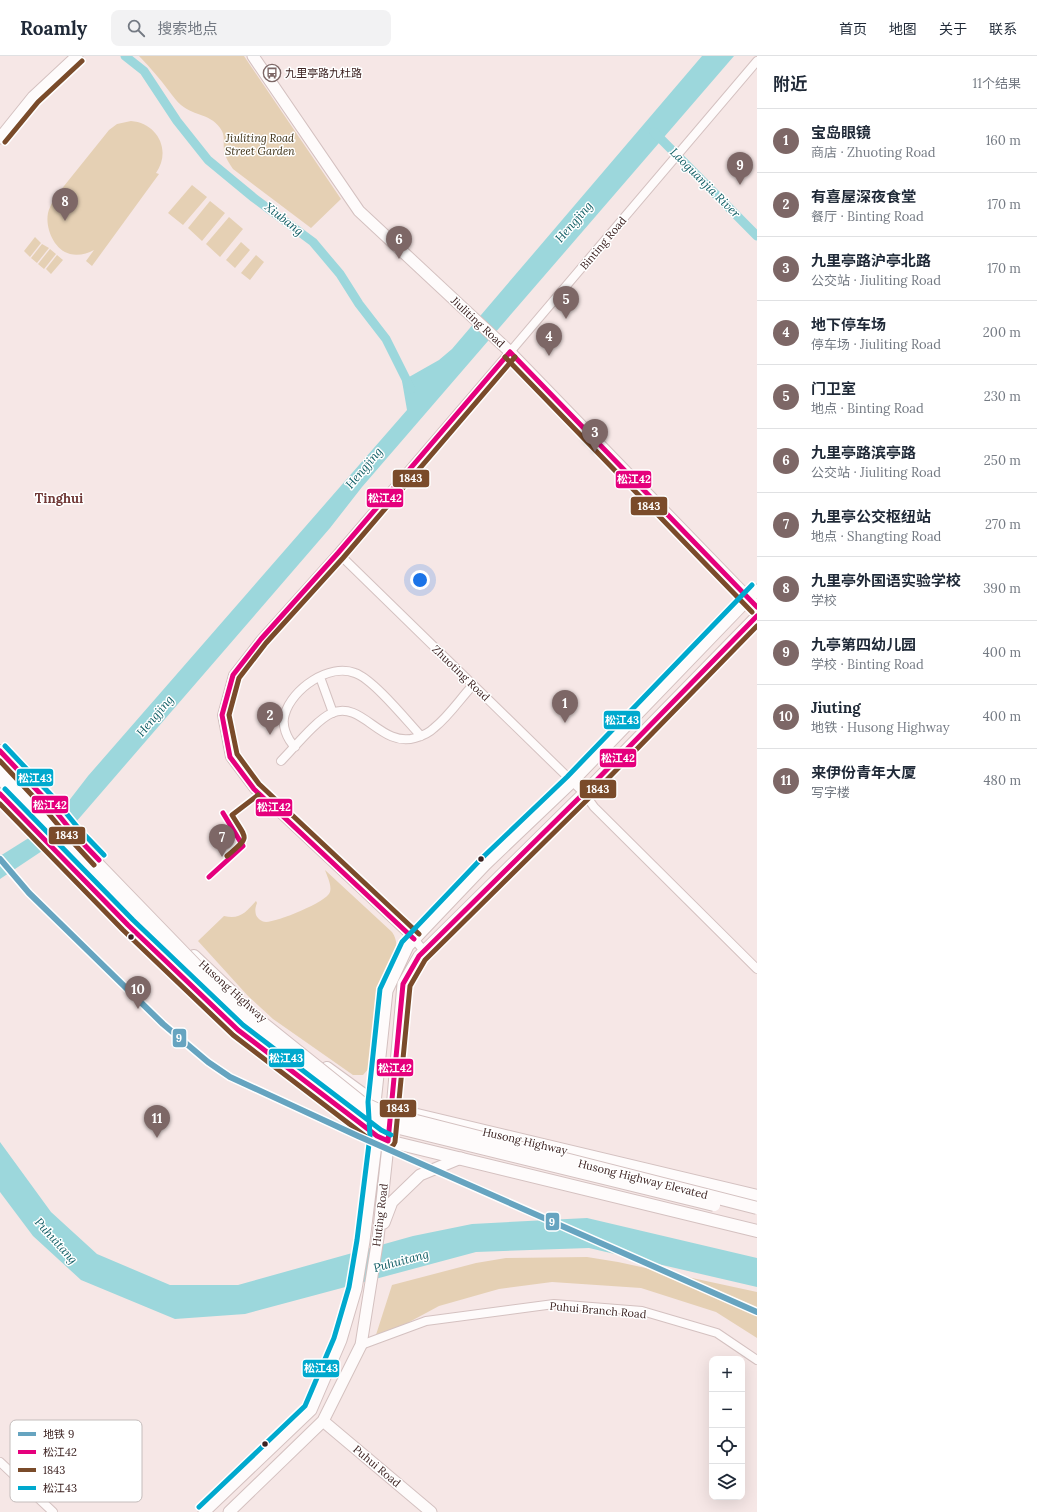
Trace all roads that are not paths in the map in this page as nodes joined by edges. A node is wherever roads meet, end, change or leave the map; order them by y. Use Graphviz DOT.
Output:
graph roads {
  1 [pos="77,56"];
  2 [pos="253,56"];
  3 [pos="757,61"];
  4 [pos="0,138"];
  5 [pos="510,352"];
  6 [pos="338,553"];
  7 [pos="757,590"];
  8 [pos="748,598"];
  9 [pos="757,607"];
  10 [pos="757,616"];
  11 [pos="320,677"];
  12 [pos="473,685"];
  13 [pos="334,712"];
  14 [pos="421,736"];
  15 [pos="295,747"];
  16 [pos="0,751"];
  17 [pos="281,761"];
  18 [pos="0,763"];
  19 [pos="0,778"];
  20 [pos="572,782"];
  21 [pos="584,793"];
  22 [pos="0,794"];
  23 [pos="414,939"];
  24 [pos="424,951"];
  25 [pos="757,969"];
  26 [pos="375,1103"];
  27 [pos="392,1109"];
  28 [pos="377,1136"];
  29 [pos="388,1141"];
  30 [pos="461,1158"];
  31 [pos="757,1196"];
  32 [pos="757,1208"];
  33 [pos="757,1216"];
  34 [pos="757,1231"];
  35 [pos="378,1238"];
  36 [pos="361,1345"];
  37 [pos="757,1360"];
  38 [pos="323,1420"];
  39 [pos="0,1462"];
  40 [pos="10,1471"];
  41 [pos="42,1502"];
  42 [pos="53,1512"];
  43 [pos="204,1512"];
  44 [pos="229,1512"];
  45 [pos="431,1512"];
  1 -- 4 [label="street"];
  2 -- 5 [label="street, Jiuliting Road"];
  3 -- 5 [label="street, Binting Road"];
  5 -- 6 [label="street, Binting Road"];
  5 -- 8 [label="street, Jiuliting Road"];
  6 -- 12 [label="street, Zhuoting Road"];
  6 -- 23 [label="street, Binting Road"];
  7 -- 8 [label="street, Huting Road"];
  8 -- 9 [label="street, Jiuliting Road"];
  8 -- 20 [label="street, Huting Road"];
  10 -- 21 [label="street, Huting Road"];
  11 -- 13 [label="street"];
  11 -- 14 [label="street"];
  11 -- 15 [label="street"];
  12 -- 14 [label="street"];
  12 -- 20 [label="street, Zhuoting Road"];
  13 -- 14 [label="street"];
  13 -- 15 [label="street"];
  15 -- 17 [label="street"];
  16 -- 26 [label="main road, Husong Highway"];
  18 -- 32 [label="main road, Husong Highway Elevated, bridge"];
  19 -- 33 [label="main road, Husong Highway Elevated, bridge"];
  20 -- 21 [label="street, Zhuoting Road"];
  20 -- 23 [label="street, Huting Road"];
  21 -- 24 [label="street, Huting Road"];
  21 -- 25 [label="street, Zhuoting Road"];
  22 -- 28 [label="main road, Husong Highway"];
  23 -- 24 [label="street, Binting Road"];
  23 -- 26 [label="street, Huting Road"];
  24 -- 27 [label="street, Huting Road"];
  26 -- 27 [label="main road, Husong Highway"];
  26 -- 28 [label="street, Huting Road"];
  27 -- 29 [label="street, Huting Road"];
  27 -- 31 [label="main road, Husong Highway"];
  28 -- 29 [label="main road, Husong Highway"];
  28 -- 43 [label="street, Huting Road"];
  29 -- 30 [label="main road, Husong Highway"];
  29 -- 35 [label="street, Huting Road"];
  30 -- 34 [label="main road, Husong Highway"];
  30 -- 35 [label="street"];
  35 -- 36 [label="street, Huting Road"];
  36 -- 37 [label="street, Puhui Branch Road"];
  36 -- 38 [label="street, Huting Road"];
  38 -- 44 [label="street, Huting Road"];
  38 -- 45 [label="street, Puhui Road"];
  39 -- 40 [label="street"];
  41 -- 42 [label="street"];
}
